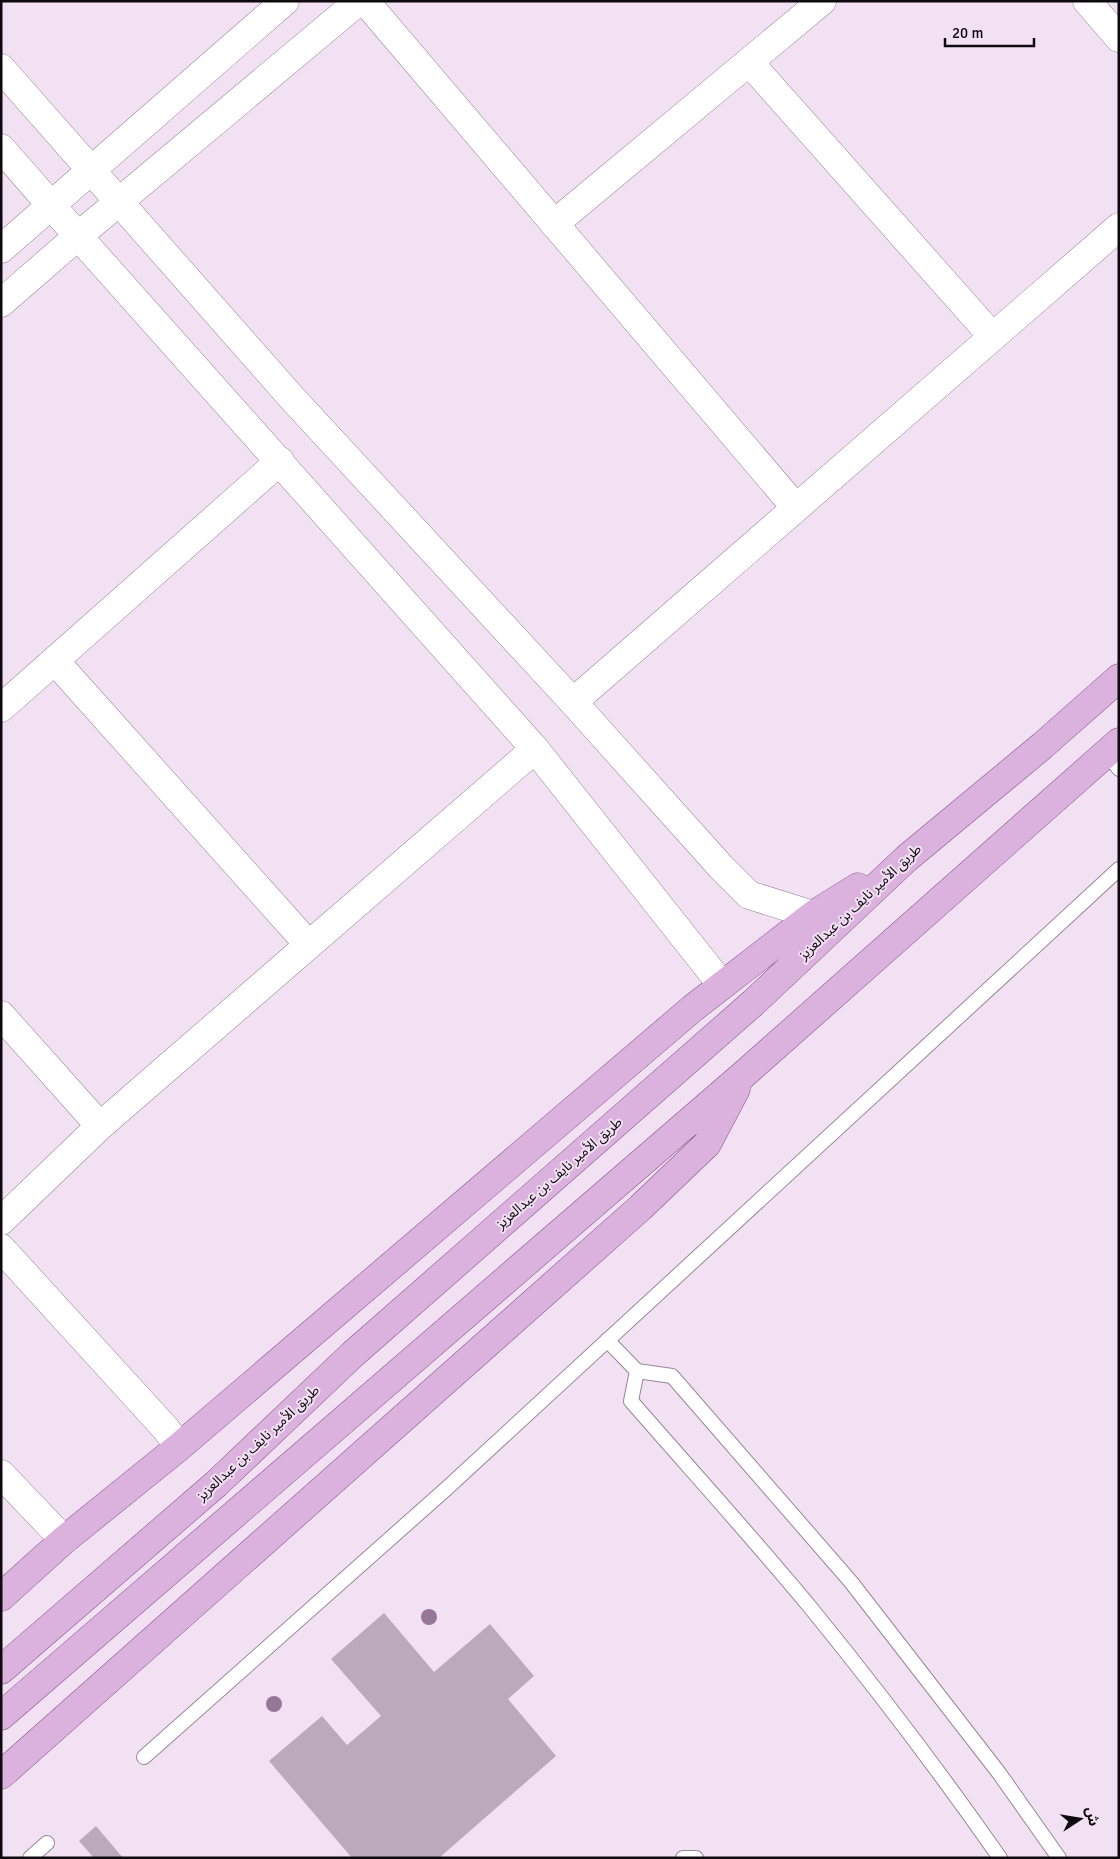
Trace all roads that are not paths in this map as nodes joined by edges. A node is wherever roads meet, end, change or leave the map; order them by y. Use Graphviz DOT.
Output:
graph roads {
  1 [pos="285,1"];
  2 [pos="359,1"];
  3 [pos="365,1"];
  4 [pos="822,1"];
  5 [pos="1087,1"];
  6 [pos="1119,38"];
  7 [pos="749,62"];
  8 [pos="1,68"];
  9 [pos="1,148"];
  10 [pos="91,170"];
  11 [pos="119,202"];
  12 [pos="51,205"];
  13 [pos="554,224"];
  14 [pos="1119,227"];
  15 [pos="78,236"];
  16 [pos="1,249"];
  17 [pos="1,303"];
  18 [pos="993,337"];
  19 [pos="280,461"];
  20 [pos="796,508"];
  21 [pos="54,661"];
  22 [pos="1119,678"];
  23 [pos="573,702"];
  24 [pos="1,708"];
  25 [pos="535,748"];
  26 [pos="1115,755"];
  27 [pos="907,858"];
  28 [pos="1119,870"];
  29 [pos="813,915"];
  30 [pos="309,945"];
  31 [pos="722,985"];
  32 [pos="1,1015"];
  33 [pos="743,1075"];
  34 [pos="100,1126"];
  35 [pos="1,1221"];
  36 [pos="1,1248"];
  37 [pos="607,1340"];
  38 [pos="637,1370"];
  39 [pos="179,1447"];
  40 [pos="1,1474"];
  41 [pos="64,1540"];
  42 [pos="1,1597"];
  43 [pos="1,1670"];
  44 [pos="1,1716"];
  45 [pos="144,1757"];
  46 [pos="1,1775"];
  47 [pos="47,1844"];
  48 [pos="30,1858"];
  49 [pos="683,1858"];
  50 [pos="696,1858"];
  51 [pos="1000,1858"];
  52 [pos="1059,1858"];
  1 -- 10 [label="street"];
  2 -- 11 [label="street"];
  3 -- 13 [label="street"];
  4 -- 7 [label="street"];
  5 -- 6 [label="street"];
  7 -- 13 [label="street"];
  7 -- 18 [label="street"];
  8 -- 10 [label="street"];
  9 -- 12 [label="street"];
  10 -- 11 [label="street"];
  10 -- 12 [label="street"];
  11 -- 15 [label="street"];
  11 -- 23 [label="street"];
  12 -- 15 [label="street"];
  12 -- 16 [label="street"];
  13 -- 20 [label="street"];
  14 -- 18 [label="street"];
  15 -- 17 [label="street"];
  15 -- 19 [label="street"];
  18 -- 20 [label="street"];
  19 -- 21 [label="street"];
  19 -- 25 [label="street"];
  20 -- 23 [label="street"];
  21 -- 24 [label="street"];
  21 -- 30 [label="street"];
  22 -- 27 [label="main road, طريق الأمير نايف بن عبدالعزيز"];
  23 -- 29 [label="street"];
  25 -- 30 [label="street"];
  25 -- 31 [label="street"];
  26 -- 33 [label="main road"];
  27 -- 29 [label="main road"];
  27 -- 43 [label="main road, طريق الأمير نايف بن عبدالعزيز"];
  28 -- 37 [label="lane"];
  29 -- 31 [label="main road"];
  30 -- 34 [label="street"];
  31 -- 39 [label="main road"];
  32 -- 34 [label="street"];
  33 -- 44 [label="main road"];
  33 -- 46 [label="main road"];
  34 -- 35 [label="street"];
  36 -- 39 [label="street"];
  37 -- 38 [label="lane"];
  37 -- 45 [label="lane"];
  38 -- 51 [label="lane"];
  38 -- 52 [label="lane"];
  39 -- 41 [label="main road"];
  40 -- 41 [label="street"];
  41 -- 42 [label="main road"];
  47 -- 48 [label="lane"];
  49 -- 50 [label="lane"];
}
